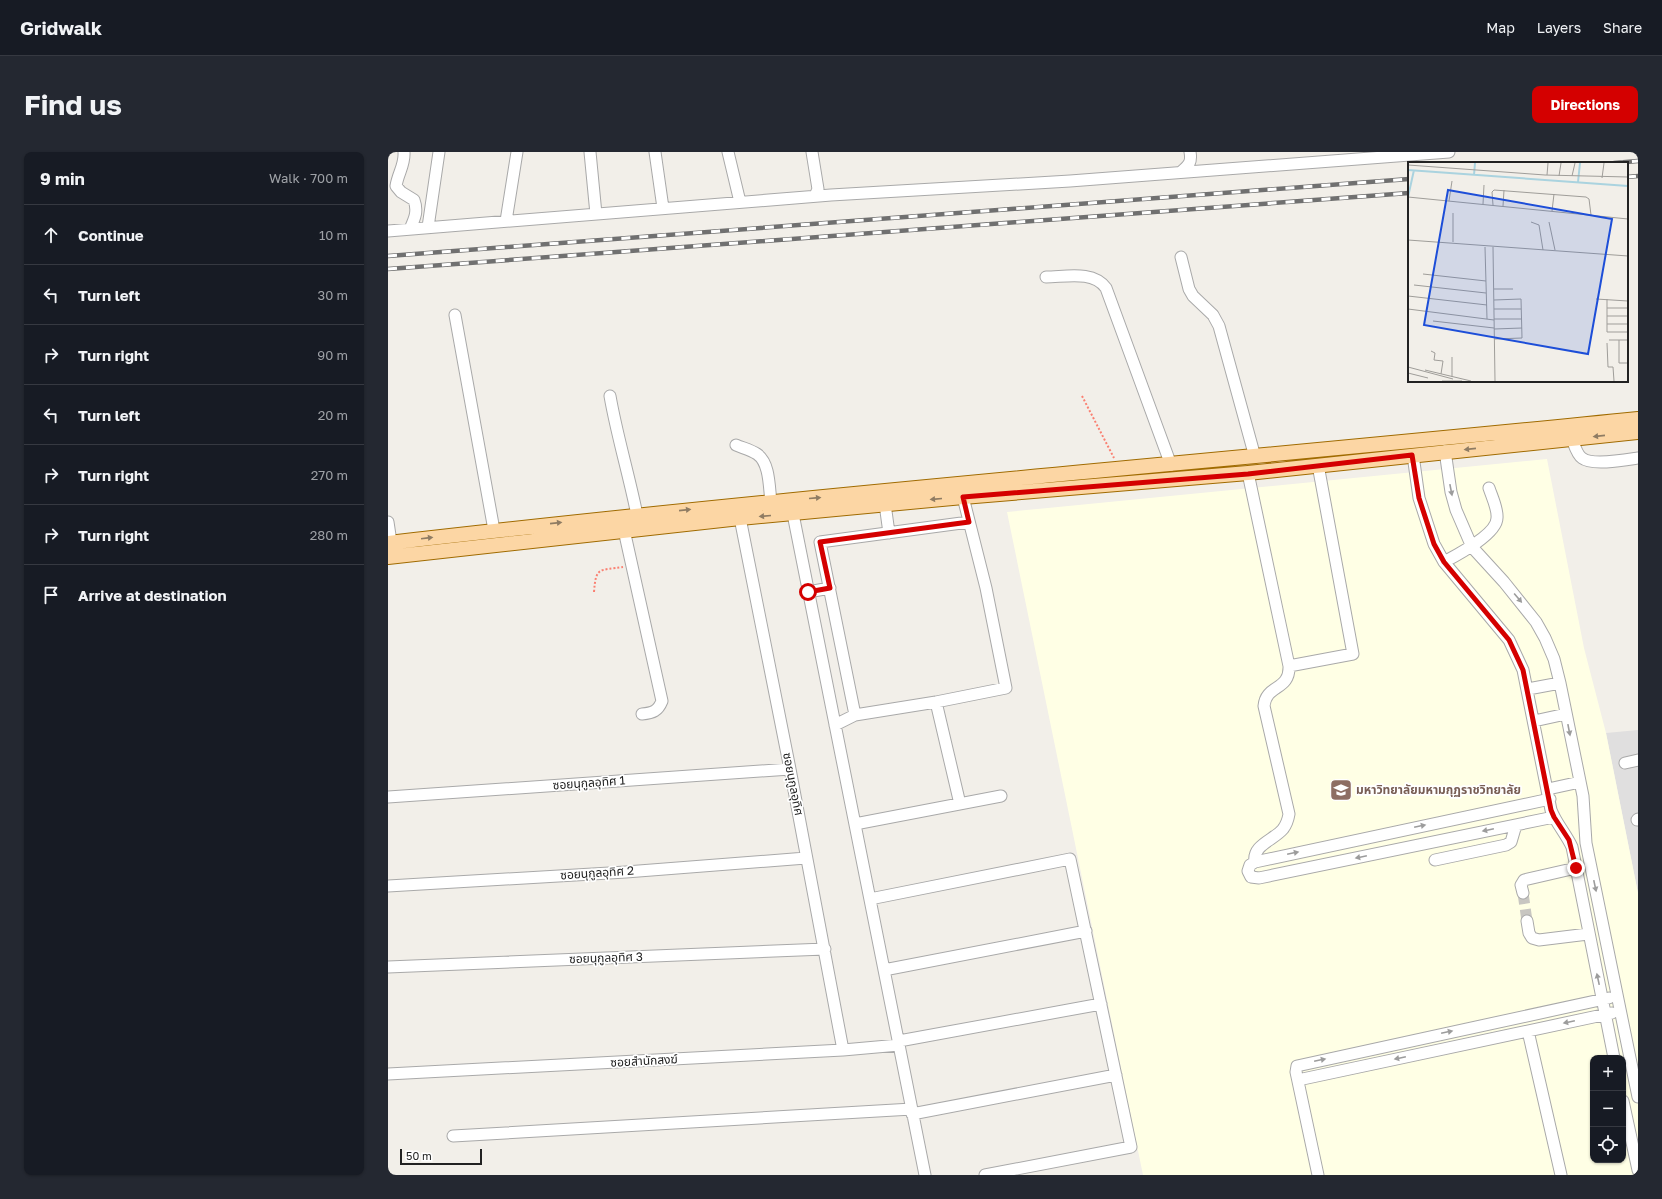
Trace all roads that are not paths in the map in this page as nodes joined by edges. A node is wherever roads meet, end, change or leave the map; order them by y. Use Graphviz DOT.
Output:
graph roads {
  1 [pos="404,152"];
  2 [pos="439,152"];
  3 [pos="517,152"];
  4 [pos="590,152"];
  5 [pos="655,152"];
  6 [pos="728,152"];
  7 [pos="812,152"];
  8 [pos="1190,152"];
  9 [pos="1449,152"];
  10 [pos="1182,172"];
  11 [pos="815,196"];
  12 [pos="740,202"];
  13 [pos="664,208"];
  14 [pos="596,214"];
  15 [pos="506,221"];
  16 [pos="428,227"];
  17 [pos="410,229"];
  18 [pos="388,231"];
  19 [pos="1180,257"];
  20 [pos="1046,277"];
  21 [pos="455,315"];
  22 [pos="610,396"];
  23 [pos="1638,418"];
  24 [pos="1638,432"];
  25 [pos="1572,439"];
  26 [pos="736,445"];
  27 [pos="1444,445"];
  28 [pos="1412,448"];
  29 [pos="1255,457"];
  30 [pos="1638,458"];
  31 [pos="1171,465"];
  32 [pos="1318,466"];
  33 [pos="1248,474"];
  34 [pos="1489,488"];
  35 [pos="963,497"];
  36 [pos="771,502"];
  37 [pos="885,504"];
  38 [pos="793,507"];
  39 [pos="637,515"];
  40 [pos="740,518"];
  41 [pos="388,522"];
  42 [pos="969,522"];
  43 [pos="494,530"];
  44 [pos="624,530"];
  45 [pos="889,533"];
  46 [pos="389,543"];
  47 [pos="1472,547"];
  48 [pos="388,557"];
  49 [pos="1444,562"];
  50 [pos="830,588"];
  51 [pos="808,592"];
  52 [pos="1289,666"];
  53 [pos="1560,683"];
  54 [pos="1528,688"];
  55 [pos="936,702"];
  56 [pos="642,714"];
  57 [pos="1566,714"];
  58 [pos="856,715"];
  59 [pos="1534,721"];
  60 [pos="835,725"];
  61 [pos="1638,760"];
  62 [pos="1625,763"];
  63 [pos="790,770"];
  64 [pos="1580,782"];
  65 [pos="1549,794"];
  66 [pos="1001,796"];
  67 [pos="388,797"];
  68 [pos="960,804"];
  69 [pos="1554,817"];
  70 [pos="855,824"];
  71 [pos="1516,825"];
  72 [pos="806,858"];
  73 [pos="1435,860"];
  74 [pos="1255,862"];
  75 [pos="1576,868"];
  76 [pos="388,886"];
  77 [pos="1523,893"];
  78 [pos="870,899"];
  79 [pos="1527,921"];
  80 [pos="1086,930"];
  81 [pos="1588,934"];
  82 [pos="825,949"];
  83 [pos="388,967"];
  84 [pos="884,970"];
  85 [pos="1617,996"];
  86 [pos="1602,999"];
  87 [pos="1101,1004"];
  88 [pos="1620,1011"];
  89 [pos="1605,1014"];
  90 [pos="1528,1031"];
  91 [pos="899,1043"];
  92 [pos="843,1050"];
  93 [pos="1613,1055"];
  94 [pos="388,1074"];
  95 [pos="1116,1075"];
  96 [pos="1298,1080"];
  97 [pos="1638,1096"];
  98 [pos="912,1112"];
  99 [pos="1626,1115"];
  100 [pos="453,1136"];
  101 [pos="1638,1170"];
  102 [pos="924,1175"];
  103 [pos="986,1175"];
  104 [pos="1318,1175"];
  105 [pos="1561,1175"];
  1 -- 17 [label="street"];
  2 -- 16 [label="street"];
  3 -- 15 [label="street"];
  4 -- 14 [label="street"];
  5 -- 13 [label="street"];
  6 -- 12 [label="street"];
  7 -- 11 [label="street"];
  8 -- 10 [label="street"];
  9 -- 10 [label="street"];
  10 -- 11 [label="street"];
  11 -- 12 [label="street"];
  12 -- 13 [label="street"];
  13 -- 14 [label="street"];
  14 -- 15 [label="street"];
  15 -- 16 [label="street"];
  16 -- 17 [label="street"];
  17 -- 18 [label="street"];
  19 -- 29 [label="street"];
  20 -- 31 [label="street"];
  21 -- 43 [label="street"];
  22 -- 39 [label="street"];
  23 -- 27 [label="main road"];
  24 -- 25 [label="main road, one-way"];
  25 -- 27 [label="main road, one-way"];
  25 -- 30 [label="street"];
  26 -- 36 [label="street"];
  27 -- 28 [label="main road"];
  27 -- 47 [label="street, one-way"];
  28 -- 29 [label="main road"];
  28 -- 32 [label="main road"];
  28 -- 49 [label="street"];
  29 -- 31 [label="main road"];
  38 -- 31 [label="main road, one-way"];
  32 -- 33 [label="main road"];
  32 -- 52 [label="street"];
  33 -- 35 [label="main road"];
  33 -- 52 [label="street"];
  34 -- 47 [label="street"];
  35 -- 37 [label="main road, one-way"];
  35 -- 42 [label="street"];
  36 -- 38 [label="main road"];
  39 -- 36 [label="main road, one-way"];
  37 -- 38 [label="main road"];
  37 -- 45 [label="street"];
  38 -- 40 [label="main road, one-way"];
  38 -- 51 [label="street"];
  43 -- 39 [label="main road, one-way"];
  40 -- 44 [label="main road"];
  40 -- 63 [label="street, ซอยนุกูลอุทิศ"];
  41 -- 46 [label="street"];
  42 -- 45 [label="street"];
  42 -- 55 [label="street"];
  46 -- 43 [label="main road, one-way"];
  44 -- 48 [label="main road"];
  44 -- 56 [label="street"];
  45 -- 50 [label="street"];
  47 -- 49 [label="street"];
  47 -- 53 [label="street, one-way"];
  49 -- 54 [label="street"];
  50 -- 51 [label="street"];
  50 -- 58 [label="street"];
  51 -- 60 [label="street"];
  52 -- 74 [label="street"];
  53 -- 54 [label="street"];
  53 -- 57 [label="street"];
  54 -- 59 [label="street"];
  55 -- 58 [label="street"];
  55 -- 68 [label="street"];
  57 -- 59 [label="street"];
  57 -- 64 [label="street, one-way"];
  58 -- 60 [label="street"];
  59 -- 65 [label="street"];
  60 -- 70 [label="street"];
  61 -- 62 [label="street"];
  63 -- 67 [label="street, ซอยนุกูลอุทิศ 1"];
  63 -- 72 [label="street, ซอยนุกูลอุทิศ"];
  64 -- 65 [label="street"];
  64 -- 85 [label="street, one-way"];
  65 -- 69 [label="street"];
  74 -- 65 [label="street, one-way"];
  66 -- 68 [label="street"];
  68 -- 70 [label="street"];
  69 -- 71 [label="street"];
  69 -- 75 [label="street"];
  70 -- 78 [label="street"];
  71 -- 73 [label="street"];
  71 -- 74 [label="street, one-way"];
  72 -- 76 [label="street, ซอยนุกูลอุทิศ 2"];
  72 -- 82 [label="street, ซอยนุกูลอุทิศ"];
  75 -- 77 [label="street"];
  75 -- 81 [label="street"];
  78 -- 80 [label="street"];
  78 -- 84 [label="street"];
  79 -- 81 [label="street"];
  80 -- 84 [label="street"];
  80 -- 87 [label="street"];
  86 -- 81 [label="street, one-way"];
  82 -- 83 [label="street, ซอยนุกูลอุทิศ 3"];
  82 -- 92 [label="street, ซอยนุกูลอุทิศ"];
  84 -- 91 [label="street"];
  85 -- 86 [label="street"];
  85 -- 88 [label="street"];
  86 -- 89 [label="street"];
  96 -- 86 [label="street, one-way"];
  87 -- 91 [label="street, ซอยสำนักสงฆ์"];
  87 -- 95 [label="street"];
  88 -- 89 [label="street"];
  88 -- 97 [label="street"];
  89 -- 90 [label="street, one-way"];
  89 -- 93 [label="street"];
  90 -- 96 [label="street, one-way"];
  90 -- 105 [label="street"];
  91 -- 92 [label="street, ซอยสำนักสงฆ์"];
  91 -- 98 [label="street"];
  92 -- 94 [label="street, ซอยสำนักสงฆ์"];
  95 -- 98 [label="street"];
  95 -- 103 [label="street"];
  96 -- 104 [label="street"];
  98 -- 100 [label="street"];
  98 -- 102 [label="street"];
  99 -- 101 [label="street"];
}
